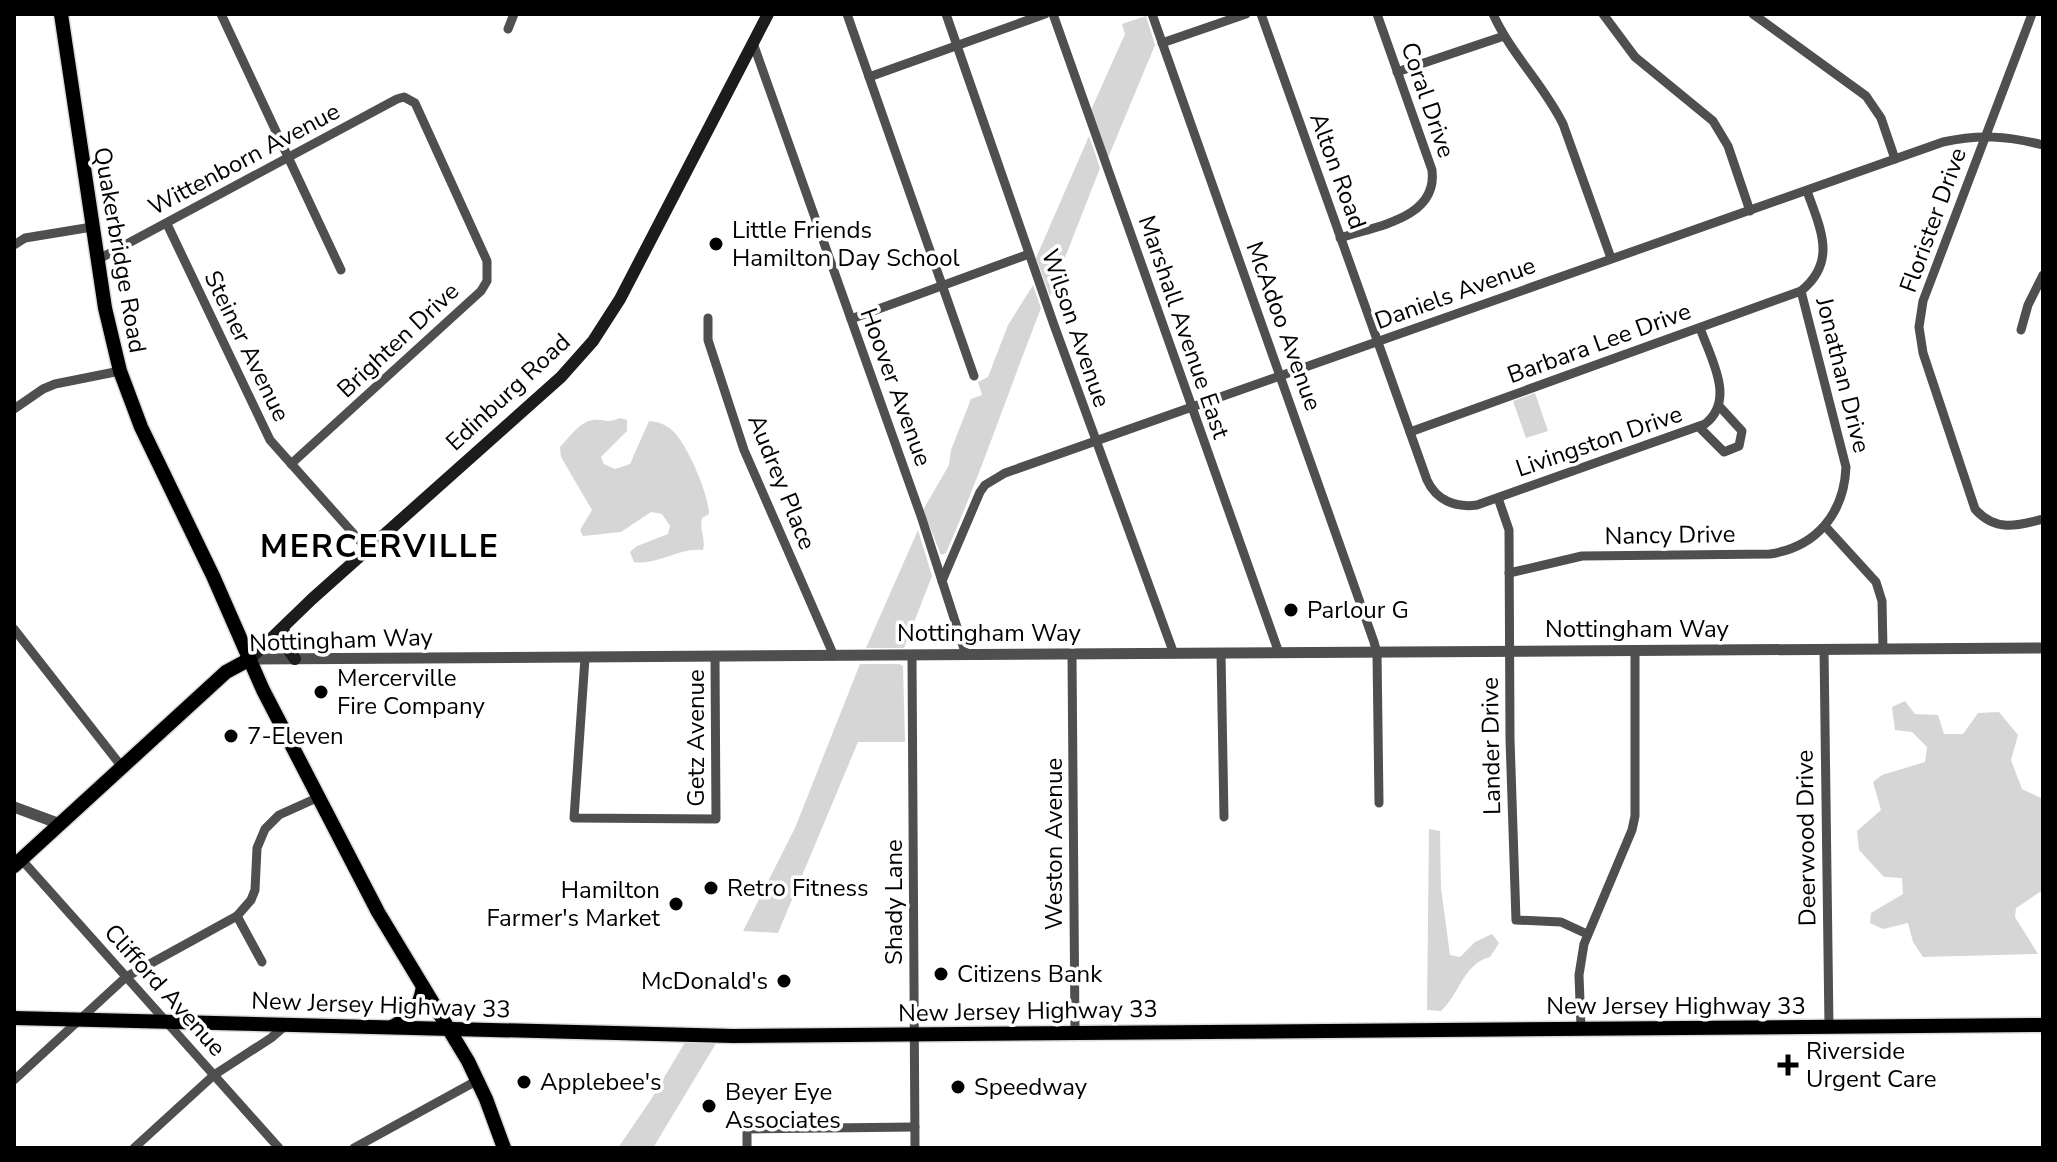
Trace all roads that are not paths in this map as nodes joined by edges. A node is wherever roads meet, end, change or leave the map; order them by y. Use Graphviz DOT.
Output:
graph roads {
  1 [pos="61,14"];
  2 [pos="221,14"];
  3 [pos="514,14"];
  4 [pos="768,14"];
  5 [pos="847,14"];
  6 [pos="946,14"];
  7 [pos="1045,14"];
  8 [pos="1053,14"];
  9 [pos="1152,14"];
  10 [pos="1246,14"];
  11 [pos="1261,14"];
  12 [pos="1377,14"];
  13 [pos="1493,14"];
  14 [pos="1603,14"];
  15 [pos="1753,14"];
  16 [pos="2032,14"];
  17 [pos="508,29"];
  18 [pos="1504,36"];
  19 [pos="753,43"];
  20 [pos="1162,43"];
  21 [pos="957,45"];
  22 [pos="1397,72"];
  23 [pos="869,77"];
  24 [pos="410,99"];
  25 [pos="1985,135"];
  26 [pos="2043,145"];
  27 [pos="1895,159"];
  28 [pos="288,160"];
  29 [pos="1807,191"];
  30 [pos="1750,211"];
  31 [pos="167,224"];
  32 [pos="92,227"];
  33 [pos="1340,238"];
  34 [pos="14,245"];
  35 [pos="1029,254"];
  36 [pos="1611,258"];
  37 [pos="97,260"];
  38 [pos="341,270"];
  39 [pos="2043,275"];
  40 [pos="942,285"];
  41 [pos="1801,291"];
  42 [pos="708,318"];
  43 [pos="851,319"];
  44 [pos="1700,328"];
  45 [pos="2021,330"];
  46 [pos="1377,342"];
  47 [pos="120,371"];
  48 [pos="974,376"];
  49 [pos="1281,376"];
  50 [pos="1191,407"];
  51 [pos="1720,407"];
  52 [pos="14,409"];
  53 [pos="1699,427"];
  54 [pos="1410,432"];
  55 [pos="1096,442"];
  56 [pos="291,464"];
  57 [pos="1498,498"];
  58 [pos="2043,519"];
  59 [pos="1825,526"];
  60 [pos="368,550"];
  61 [pos="1509,573"];
  62 [pos="942,581"];
  63 [pos="284,626"];
  64 [pos="14,629"];
  65 [pos="2043,648"];
  66 [pos="1824,649"];
  67 [pos="1883,649"];
  68 [pos="1635,651"];
  69 [pos="1510,652"];
  70 [pos="1279,653"];
  71 [pos="1377,653"];
  72 [pos="1174,654"];
  73 [pos="1221,654"];
  74 [pos="966,655"];
  75 [pos="1072,655"];
  76 [pos="834,656"];
  77 [pos="912,656"];
  78 [pos="715,657"];
  79 [pos="585,658"];
  80 [pos="250,659"];
  81 [pos="295,659"];
  82 [pos="122,767"];
  83 [pos="319,797"];
  84 [pos="1379,803"];
  85 [pos="14,807"];
  86 [pos="1224,817"];
  87 [pos="60,824"];
  88 [pos="18,863"];
  89 [pos="237,916"];
  90 [pos="1587,934"];
  91 [pos="262,962"];
  92 [pos="126,977"];
  93 [pos="423,987"];
  94 [pos="14,1018"];
  95 [pos="80,1020"];
  96 [pos="165,1021"];
  97 [pos="286,1024"];
  98 [pos="2043,1025"];
  99 [pos="392,1027"];
  100 [pos="1829,1027"];
  101 [pos="1581,1028"];
  102 [pos="449,1029"];
  103 [pos="1075,1032"];
  104 [pos="914,1034"];
  105 [pos="214,1075"];
  106 [pos="14,1080"];
  107 [pos="478,1080"];
  108 [pos="915,1127"];
  109 [pos="134,1148"];
  110 [pos="279,1148"];
  111 [pos="354,1148"];
  112 [pos="504,1148"];
  113 [pos="747,1148"];
  114 [pos="915,1148"];
  1 -- 32 [label="main road, Quakerbridge Road"];
  2 -- 28 [label="street"];
  3 -- 17 [label="street"];
  4 -- 19 [label="main road, Edinburg Road"];
  5 -- 23 [label="street"];
  6 -- 21 [label="street, Wilson Avenue"];
  7 -- 21 [label="street"];
  8 -- 50 [label="street, Marshall Avenue East"];
  9 -- 20 [label="street, McAdoo Avenue"];
  10 -- 20 [label="street"];
  11 -- 33 [label="street, Alton Road"];
  12 -- 22 [label="street, Coral Drive"];
  13 -- 18 [label="street"];
  14 -- 30 [label="street"];
  15 -- 27 [label="street"];
  16 -- 25 [label="street, Florister Drive"];
  18 -- 22 [label="street"];
  18 -- 36 [label="street"];
  19 -- 43 [label="street, Hoover Avenue"];
  19 -- 60 [label="main road, Edinburg Road"];
  20 -- 49 [label="street, McAdoo Avenue"];
  21 -- 23 [label="street"];
  21 -- 35 [label="street, Wilson Avenue"];
  22 -- 33 [label="street, Coral Drive"];
  23 -- 40 [label="street"];
  24 -- 28 [label="street, Wittenborn Avenue"];
  24 -- 56 [label="street, Brighten Drive"];
  25 -- 26 [label="street, Daniels Avenue"];
  25 -- 27 [label="street, Daniels Avenue"];
  25 -- 58 [label="street, Florister Drive"];
  27 -- 29 [label="street, Daniels Avenue"];
  28 -- 31 [label="street, Wittenborn Avenue"];
  28 -- 38 [label="street"];
  29 -- 30 [label="street, Daniels Avenue"];
  29 -- 41 [label="street, Jonathan Drive"];
  30 -- 36 [label="street, Daniels Avenue"];
  31 -- 37 [label="street, Wittenborn Avenue"];
  31 -- 56 [label="street, Steiner Avenue"];
  32 -- 34 [label="street"];
  32 -- 37 [label="main road, Quakerbridge Road"];
  33 -- 46 [label="street, Alton Road"];
  35 -- 40 [label="street"];
  35 -- 55 [label="street, Wilson Avenue"];
  36 -- 46 [label="street, Daniels Avenue"];
  37 -- 47 [label="main road, Quakerbridge Road"];
  39 -- 45 [label="street"];
  40 -- 43 [label="street"];
  40 -- 48 [label="street"];
  41 -- 44 [label="street, Barbara Lee Drive"];
  41 -- 59 [label="street, Jonathan Drive"];
  42 -- 76 [label="street, Audrey Place"];
  43 -- 62 [label="street, Hoover Avenue"];
  44 -- 51 [label="street"];
  44 -- 54 [label="street, Barbara Lee Drive"];
  46 -- 49 [label="street, Daniels Avenue"];
  46 -- 54 [label="street, Alton Road"];
  47 -- 52 [label="street"];
  47 -- 80 [label="main road, Quakerbridge Road"];
  49 -- 50 [label="street, Daniels Avenue"];
  49 -- 71 [label="street, McAdoo Avenue"];
  50 -- 55 [label="street, Daniels Avenue"];
  50 -- 70 [label="street, Marshall Avenue East"];
  51 -- 53 [label="street, Livingston Drive"];
  51 -- 53 [label="street"];
  53 -- 57 [label="street, Livingston Drive"];
  54 -- 57 [label="street, Livingston Drive"];
  55 -- 62 [label="street, Daniels Avenue"];
  55 -- 72 [label="street, Wilson Avenue"];
  56 -- 60 [label="street, Steiner Avenue"];
  57 -- 61 [label="street, Lander Drive"];
  59 -- 61 [label="street, Nancy Drive"];
  59 -- 67 [label="street"];
  60 -- 63 [label="main road, Edinburg Road"];
  61 -- 69 [label="street, Lander Drive"];
  62 -- 74 [label="street, Hoover Avenue"];
  63 -- 80 [label="main road, Edinburg Road"];
  63 -- 81 [label="main road"];
  64 -- 82 [label="street"];
  65 -- 67 [label="street, Nottingham Way"];
  66 -- 67 [label="street, Nottingham Way"];
  66 -- 68 [label="street, Nottingham Way"];
  66 -- 100 [label="street, Deerwood Drive"];
  68 -- 69 [label="street, Nottingham Way"];
  68 -- 90 [label="street"];
  69 -- 71 [label="street, Nottingham Way"];
  69 -- 90 [label="street, Lander Drive"];
  70 -- 71 [label="street, Nottingham Way"];
  70 -- 73 [label="street, Nottingham Way"];
  71 -- 84 [label="street, McAdoo Avenue"];
  72 -- 73 [label="street, Nottingham Way"];
  72 -- 75 [label="street, Nottingham Way"];
  73 -- 86 [label="street"];
  74 -- 75 [label="street, Nottingham Way"];
  74 -- 77 [label="street, Nottingham Way"];
  75 -- 103 [label="street, Weston Avenue"];
  76 -- 77 [label="street, Nottingham Way"];
  76 -- 78 [label="street, Nottingham Way"];
  77 -- 104 [label="street, Shady Lane"];
  78 -- 79 [label="street, Nottingham Way"];
  78 -- 79 [label="street, Getz Avenue"];
  79 -- 81 [label="street, Nottingham Way"];
  80 -- 81 [label="street, Nottingham Way"];
  80 -- 82 [label="main road, Nottingham Way"];
  80 -- 83 [label="main road, Quakerbridge Road"];
  82 -- 87 [label="main road, Nottingham Way"];
  83 -- 89 [label="street"];
  83 -- 93 [label="main road, Quakerbridge Road"];
  85 -- 87 [label="street"];
  87 -- 88 [label="main road, Nottingham Way"];
  88 -- 92 [label="street, Clifford Avenue"];
  89 -- 91 [label="street"];
  89 -- 92 [label="street"];
  90 -- 101 [label="street"];
  92 -- 95 [label="street"];
  92 -- 96 [label="street, Clifford Avenue"];
  93 -- 99 [label="main road"];
  93 -- 102 [label="main road, Quakerbridge Road"];
  94 -- 95 [label="main road, New Jersey Highway 33"];
  95 -- 96 [label="main road, New Jersey Highway 33"];
  95 -- 106 [label="street"];
  96 -- 97 [label="main road, New Jersey Highway 33"];
  96 -- 105 [label="street, Clifford Avenue"];
  97 -- 99 [label="main road, New Jersey Highway 33"];
  97 -- 105 [label="street"];
  98 -- 100 [label="main road, New Jersey Highway 33"];
  99 -- 102 [label="main road, New Jersey Highway 33"];
  100 -- 101 [label="main road, New Jersey Highway 33"];
  101 -- 103 [label="main road, New Jersey Highway 33"];
  102 -- 104 [label="main road, New Jersey Highway 33"];
  102 -- 107 [label="main road, Quakerbridge Road"];
  103 -- 104 [label="main road, New Jersey Highway 33"];
  104 -- 108 [label="street, Shady Lane"];
  105 -- 109 [label="street"];
  105 -- 110 [label="street, Clifford Avenue"];
  107 -- 111 [label="street"];
  107 -- 112 [label="main road, Quakerbridge Road"];
  108 -- 113 [label="street"];
  108 -- 114 [label="street, Shady Lane"];
}
